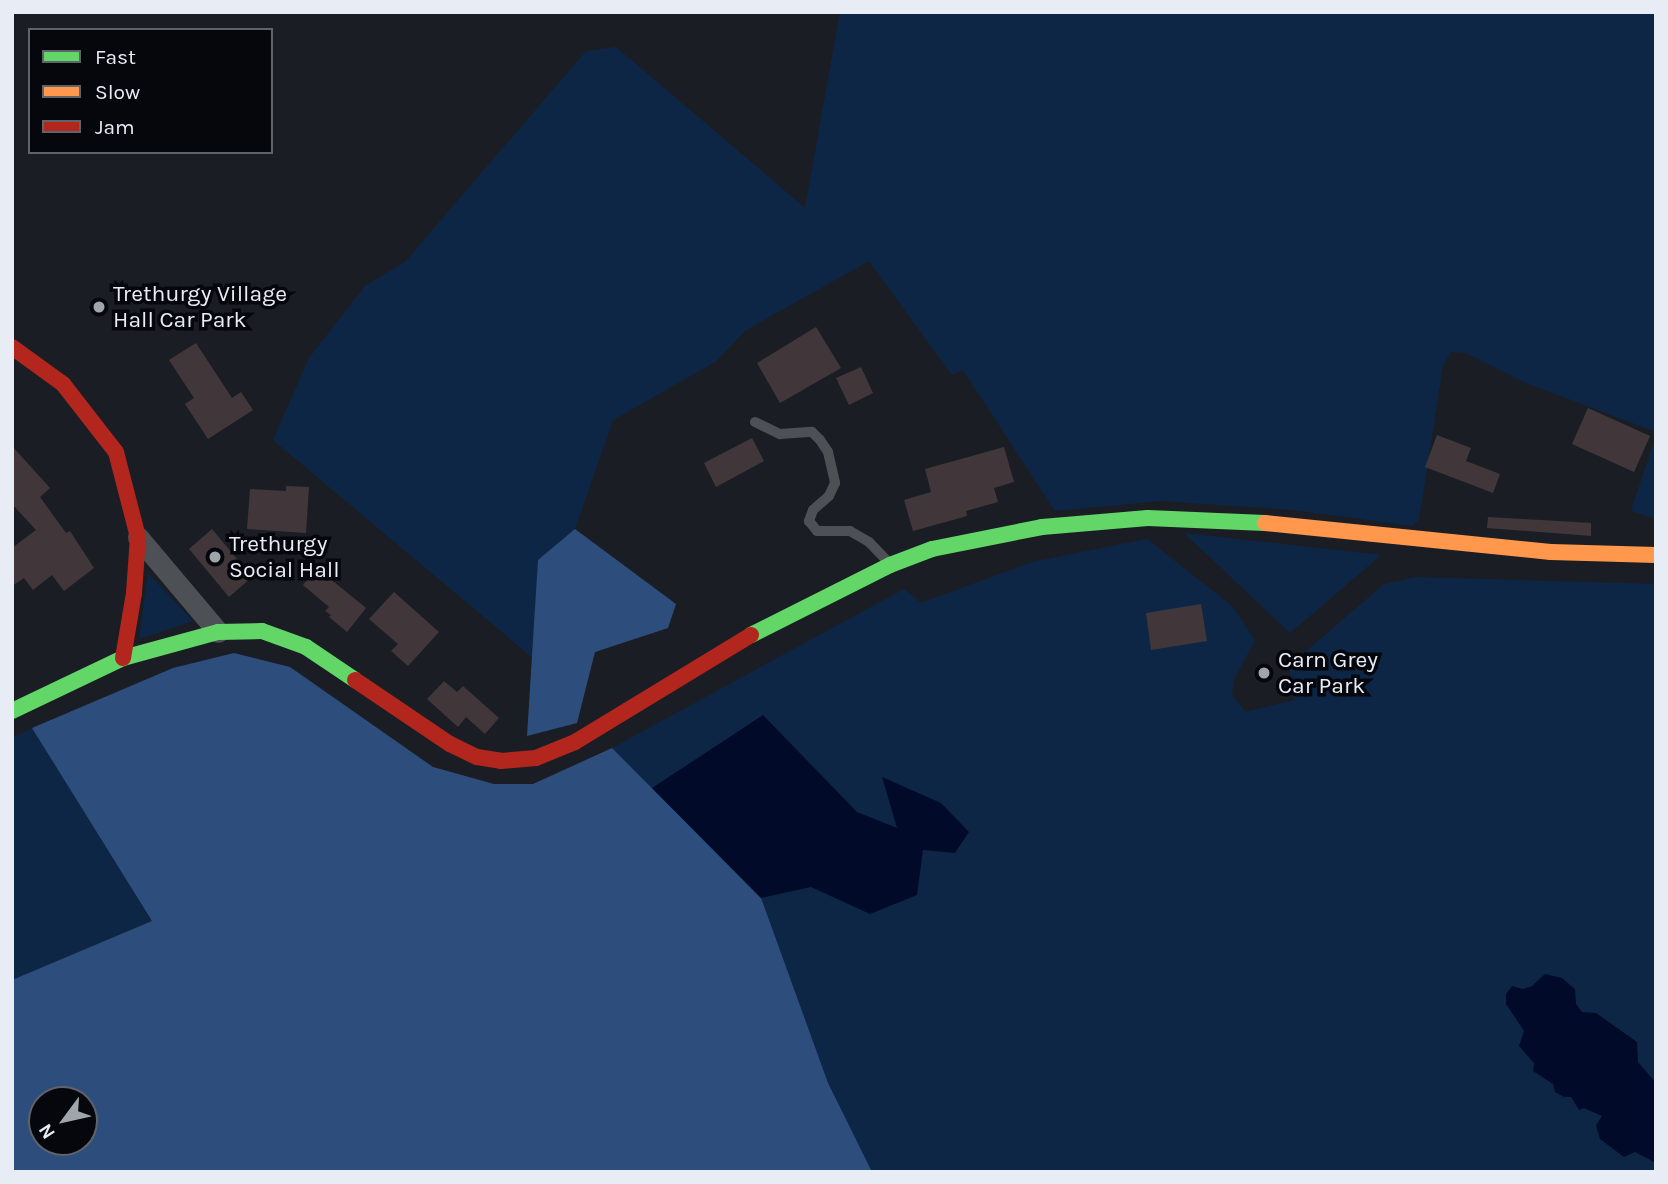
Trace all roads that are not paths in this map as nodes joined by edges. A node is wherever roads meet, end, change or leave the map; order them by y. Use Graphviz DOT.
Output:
graph roads {
  1 [pos="12,347"];
  2 [pos="755,422"];
  3 [pos="138,537"];
  4 [pos="1656,555"];
  5 [pos="890,565"];
  6 [pos="218,632"];
  7 [pos="123,658"];
  8 [pos="12,711"];
  1 -- 3 [label="street"];
  2 -- 5 [label="lane"];
  3 -- 6 [label="street"];
  3 -- 7 [label="street"];
  4 -- 5 [label="street"];
  5 -- 6 [label="street"];
  6 -- 7 [label="street"];
  7 -- 8 [label="street"];
}
